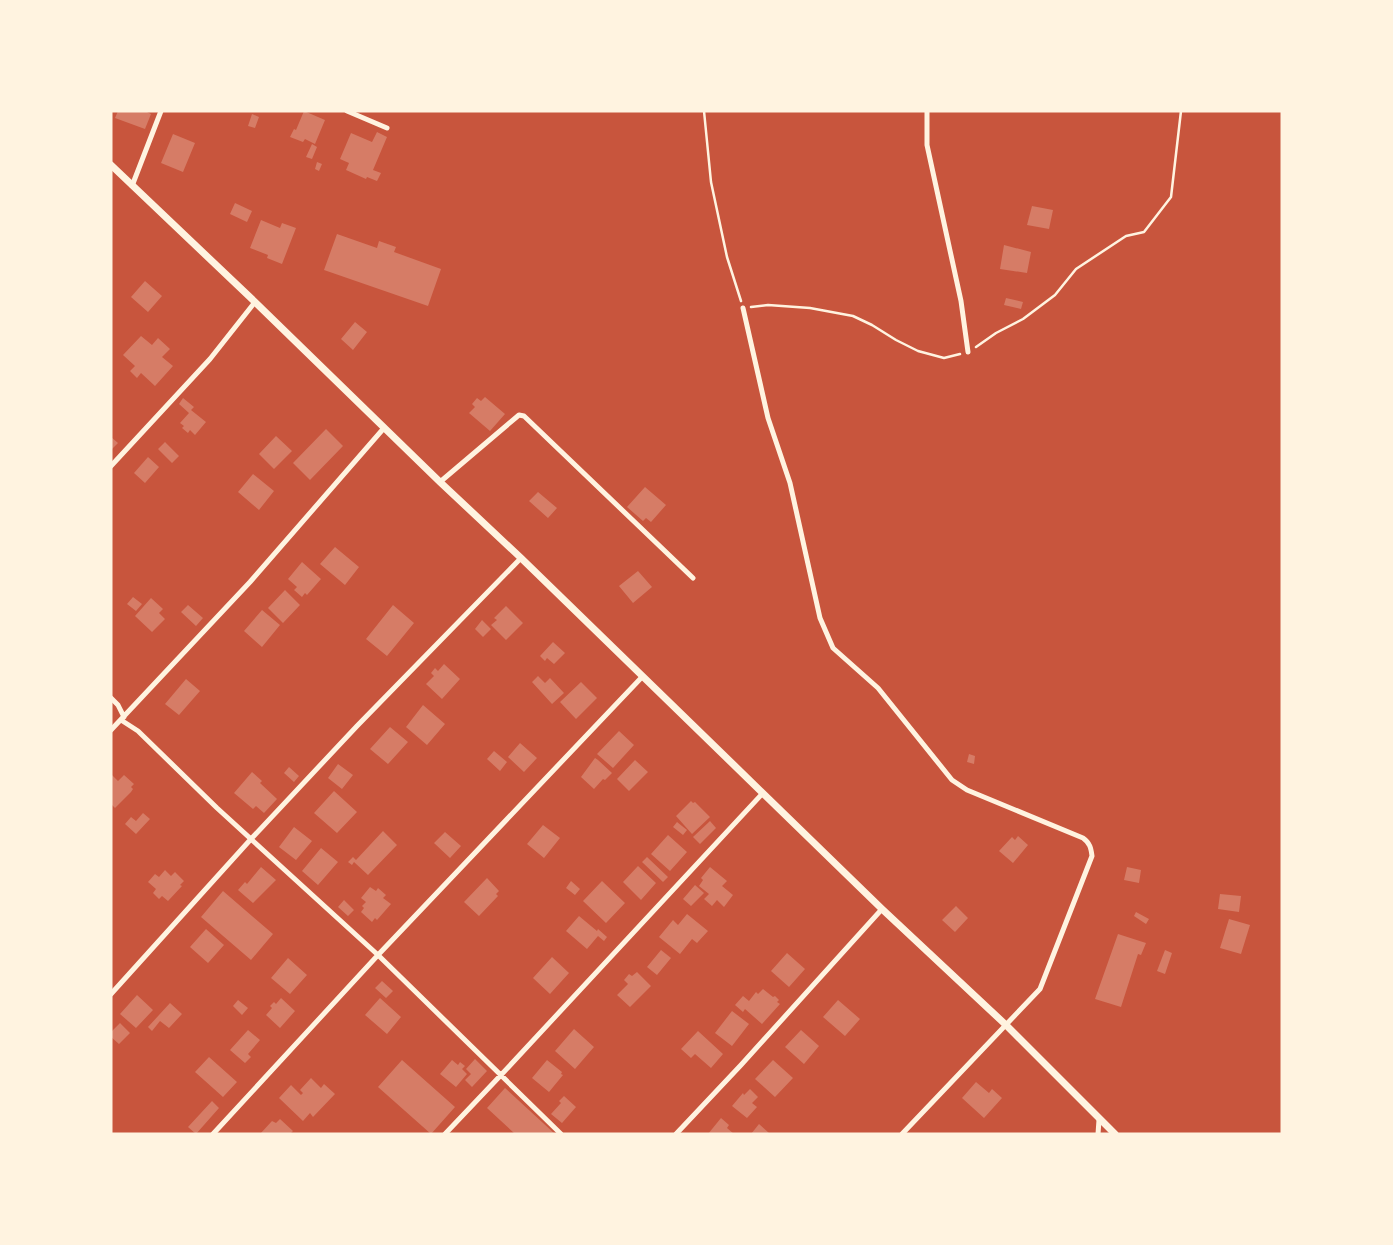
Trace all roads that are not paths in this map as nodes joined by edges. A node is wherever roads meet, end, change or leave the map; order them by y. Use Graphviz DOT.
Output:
graph roads {
  1 [pos="161,111"];
  2 [pos="347,111"];
  3 [pos="927,111"];
  4 [pos="387,128"];
  5 [pos="111,165"];
  6 [pos="132,186"];
  7 [pos="255,302"];
  8 [pos="743,308"];
  9 [pos="968,352"];
  10 [pos="384,428"];
  11 [pos="111,466"];
  12 [pos="440,482"];
  13 [pos="521,558"];
  14 [pos="693,578"];
  15 [pos="642,676"];
  16 [pos="111,698"];
  17 [pos="122,718"];
  18 [pos="111,730"];
  19 [pos="763,793"];
  20 [pos="251,839"];
  21 [pos="882,909"];
  22 [pos="378,954"];
  23 [pos="111,994"];
  24 [pos="1006,1025"];
  25 [pos="501,1075"];
  26 [pos="1100,1120"];
  27 [pos="212,1134"];
  28 [pos="445,1134"];
  29 [pos="561,1134"];
  30 [pos="676,1134"];
  31 [pos="902,1134"];
  32 [pos="1098,1134"];
  33 [pos="1115,1134"];
  1 -- 6 [label="street"];
  2 -- 4 [label="street"];
  3 -- 9 [label="street"];
  5 -- 6 [label="street"];
  6 -- 7 [label="street"];
  7 -- 10 [label="street"];
  7 -- 11 [label="street"];
  8 -- 24 [label="street"];
  10 -- 12 [label="street"];
  10 -- 17 [label="street"];
  12 -- 13 [label="street"];
  12 -- 14 [label="street"];
  13 -- 15 [label="street"];
  13 -- 20 [label="street"];
  15 -- 19 [label="street"];
  15 -- 22 [label="street"];
  16 -- 17 [label="street"];
  17 -- 18 [label="street"];
  17 -- 20 [label="street"];
  19 -- 21 [label="street"];
  19 -- 25 [label="street"];
  20 -- 22 [label="street"];
  20 -- 23 [label="street"];
  21 -- 24 [label="street"];
  21 -- 30 [label="street"];
  22 -- 25 [label="street"];
  22 -- 27 [label="street"];
  24 -- 26 [label="street"];
  24 -- 31 [label="street"];
  25 -- 28 [label="street"];
  25 -- 29 [label="street"];
  26 -- 32 [label="street"];
  26 -- 33 [label="street"];
}
